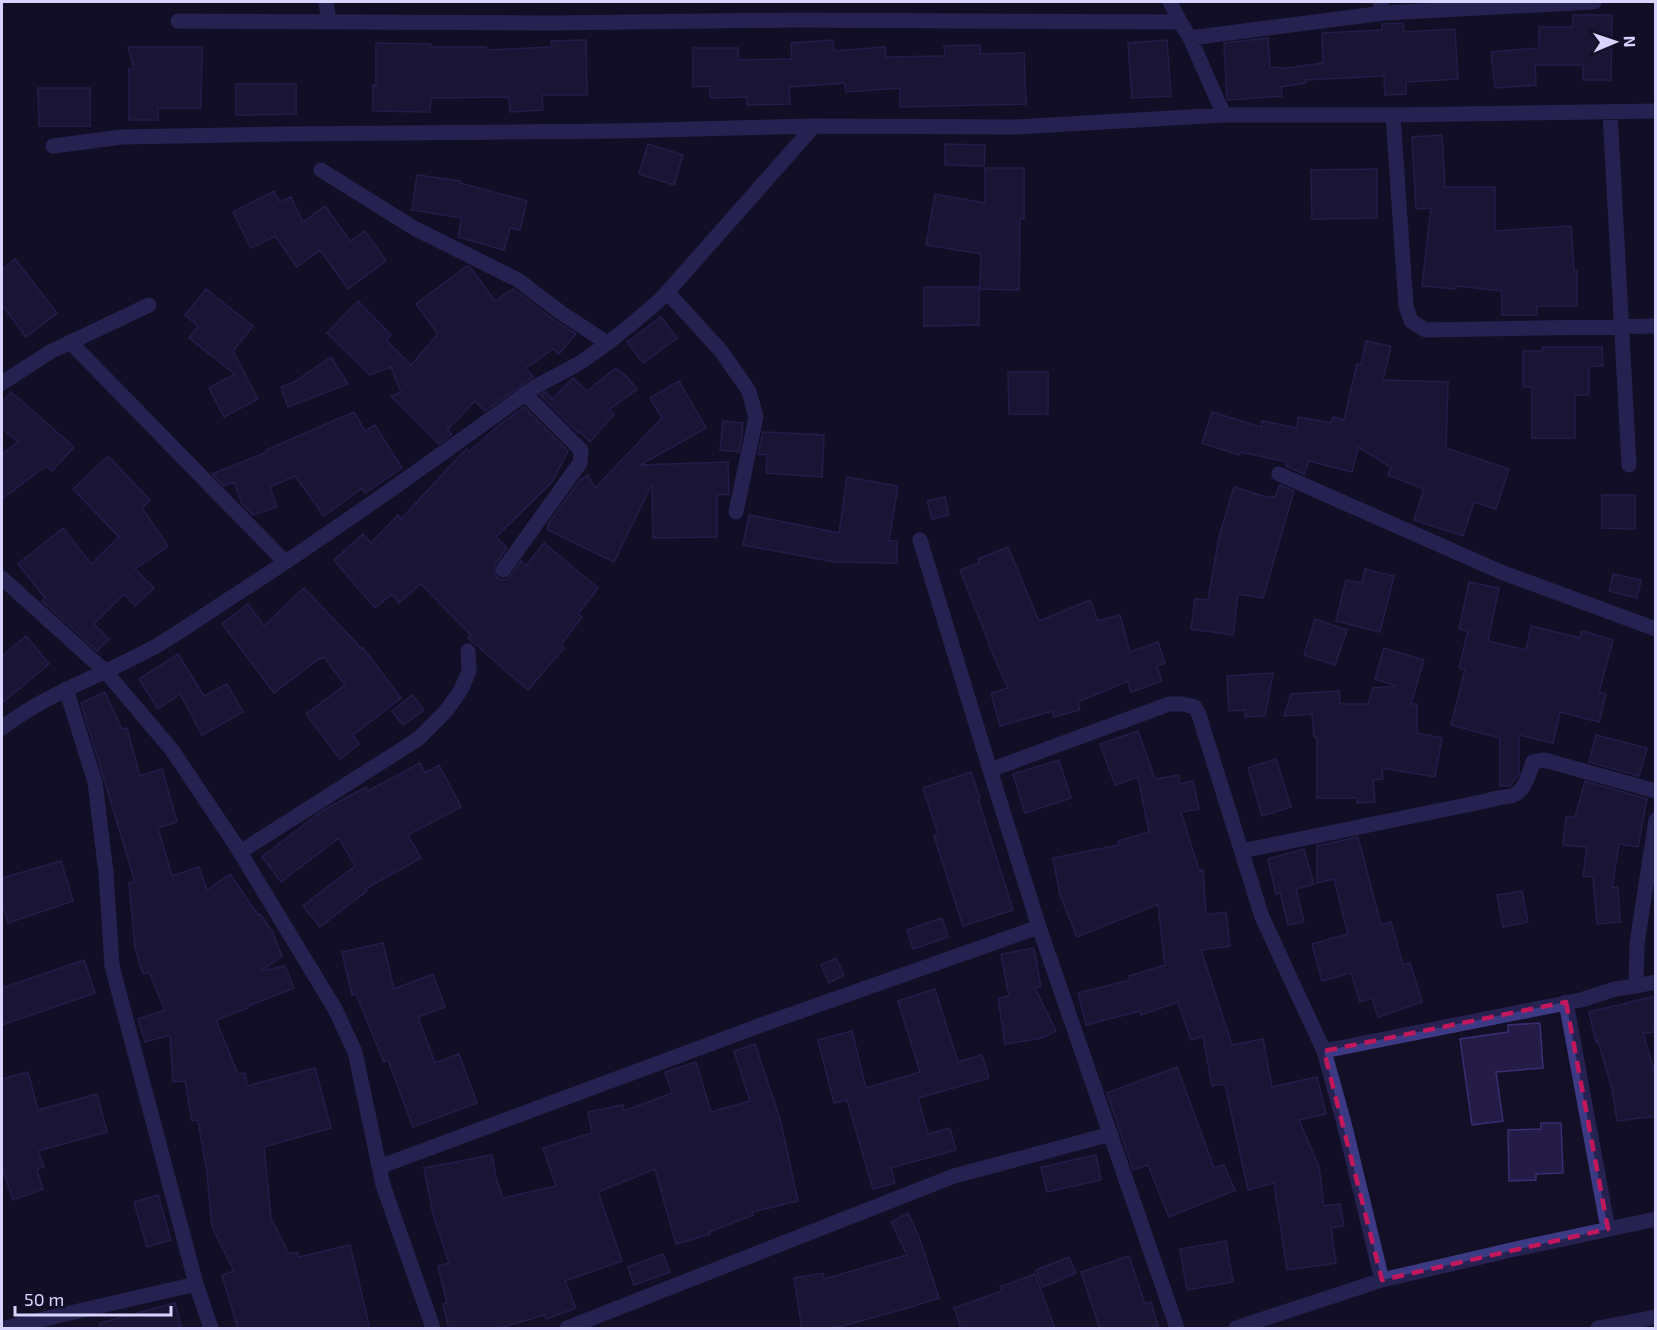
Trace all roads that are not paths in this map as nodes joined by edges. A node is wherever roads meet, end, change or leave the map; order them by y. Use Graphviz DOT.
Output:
graph roads {
  1 [pos="326,2"];
  2 [pos="1170,2"];
  3 [pos="1594,2"];
  4 [pos="1382,8"];
  5 [pos="178,21"];
  6 [pos="329,22"];
  7 [pos="1180,22"];
  8 [pos="1190,38"];
  9 [pos="1656,111"];
  10 [pos="1610,112"];
  11 [pos="1224,116"];
  12 [pos="1393,116"];
  13 [pos="814,126"];
  14 [pos="53,146"];
  15 [pos="321,170"];
  16 [pos="667,292"];
  17 [pos="149,305"];
  18 [pos="1620,326"];
  19 [pos="1656,326"];
  20 [pos="70,342"];
  21 [pos="608,343"];
  22 [pos="2,383"];
  23 [pos="525,394"];
  24 [pos="1629,465"];
  25 [pos="1279,474"];
  26 [pos="736,512"];
  27 [pos="920,540"];
  28 [pos="285,562"];
  29 [pos="503,570"];
  30 [pos="2,578"];
  31 [pos="1656,628"];
  32 [pos="468,651"];
  33 [pos="106,672"];
  34 [pos="66,689"];
  35 [pos="2,728"];
  36 [pos="990,770"];
  37 [pos="1656,791"];
  38 [pos="1656,820"];
  39 [pos="1242,851"];
  40 [pos="240,852"];
  41 [pos="1039,927"];
  42 [pos="1656,982"];
  43 [pos="1636,986"];
  44 [pos="1566,1002"];
  45 [pos="1324,1051"];
  46 [pos="1111,1134"];
  47 [pos="379,1167"];
  48 [pos="1656,1219"];
  49 [pos="1608,1229"];
  50 [pos="1382,1280"];
  51 [pos="196,1284"];
  52 [pos="1656,1317"];
  53 [pos="5,1329"];
  54 [pos="211,1329"];
  55 [pos="433,1329"];
  56 [pos="567,1329"];
  57 [pos="1177,1329"];
  58 [pos="1236,1329"];
  59 [pos="1598,1329"];
  1 -- 6 [label="street"];
  2 -- 7 [label="street"];
  3 -- 4 [label="street"];
  4 -- 8 [label="street"];
  5 -- 6 [label="street"];
  6 -- 7 [label="street"];
  7 -- 8 [label="street"];
  8 -- 11 [label="street"];
  9 -- 10 [label="street"];
  10 -- 12 [label="street"];
  10 -- 18 [label="street"];
  11 -- 12 [label="street"];
  11 -- 13 [label="street"];
  12 -- 18 [label="street"];
  13 -- 14 [label="street"];
  13 -- 16 [label="street"];
  15 -- 21 [label="street"];
  16 -- 21 [label="street"];
  16 -- 26 [label="street"];
  17 -- 20 [label="street"];
  18 -- 19 [label="street"];
  18 -- 24 [label="street"];
  20 -- 22 [label="street"];
  20 -- 28 [label="street"];
  21 -- 23 [label="street"];
  23 -- 28 [label="street"];
  23 -- 29 [label="street"];
  25 -- 31 [label="street"];
  27 -- 36 [label="street"];
  28 -- 33 [label="street"];
  30 -- 33 [label="street"];
  32 -- 40 [label="street"];
  33 -- 34 [label="street"];
  33 -- 40 [label="street"];
  34 -- 35 [label="street"];
  34 -- 51 [label="street"];
  36 -- 39 [label="street"];
  36 -- 41 [label="street"];
  37 -- 39 [label="street"];
  38 -- 43 [label="street"];
  39 -- 45 [label="street"];
  40 -- 47 [label="street"];
  41 -- 46 [label="street"];
  41 -- 47 [label="street"];
  42 -- 43 [label="street"];
  43 -- 44 [label="street"];
  44 -- 45 [label="street"];
  44 -- 49 [label="street"];
  45 -- 50 [label="street"];
  46 -- 56 [label="street"];
  46 -- 57 [label="street"];
  47 -- 55 [label="street"];
  48 -- 49 [label="street"];
  49 -- 50 [label="street"];
  50 -- 58 [label="street"];
  51 -- 53 [label="street"];
  51 -- 54 [label="street"];
  52 -- 59 [label="street"];
}
